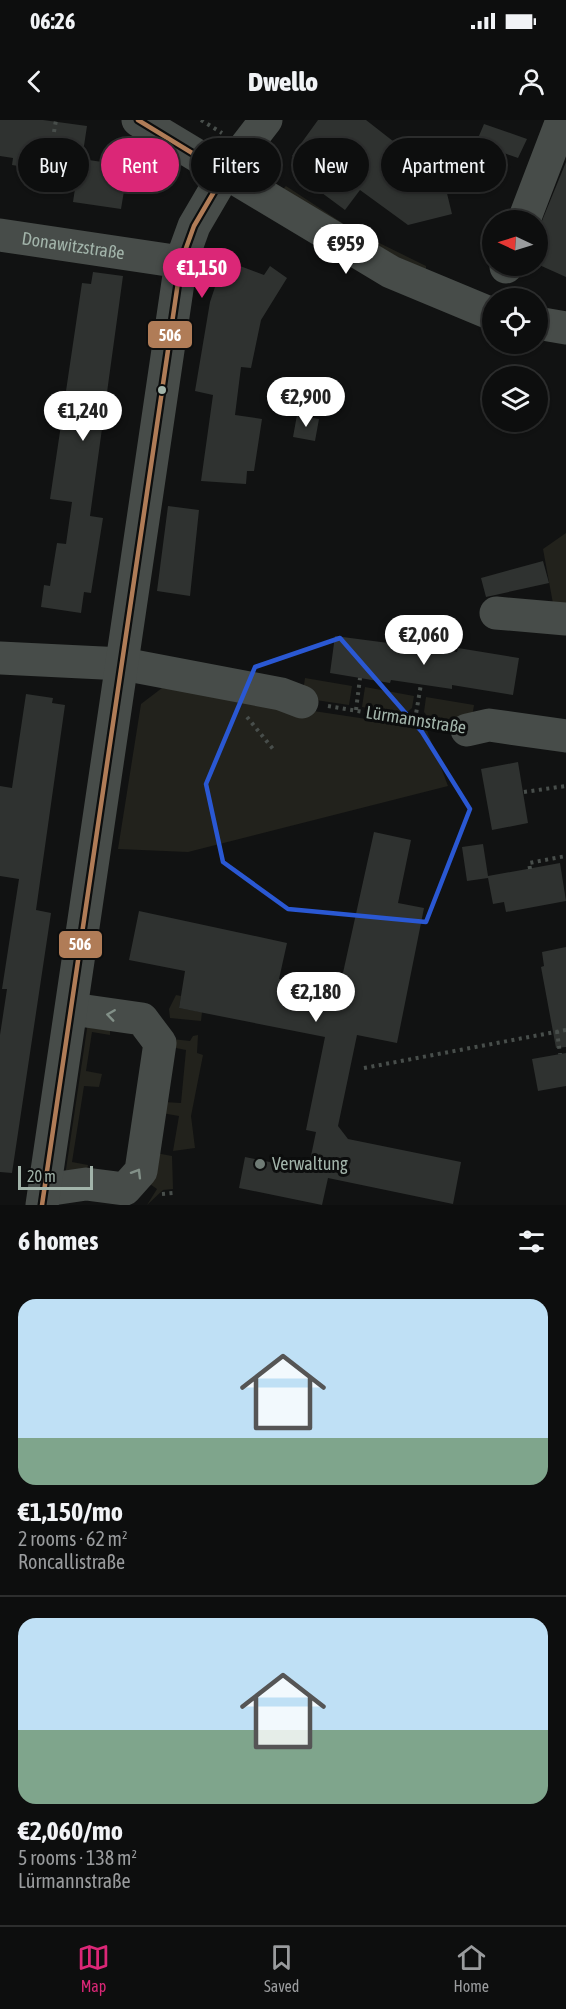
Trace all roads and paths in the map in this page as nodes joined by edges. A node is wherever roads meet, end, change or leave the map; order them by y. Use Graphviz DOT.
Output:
graph roads {
  1 [pos="56,120"];
  2 [pos="138,120"];
  3 [pos="266,120"];
  4 [pos="560,123"];
  5 [pos="54,132"];
  6 [pos="252,138"];
  7 [pos="191,152"];
  8 [pos="214,192"];
  9 [pos="257,192"];
  10 [pos="528,210"];
  11 [pos="0,235"];
  12 [pos="181,261"];
  13 [pos="482,310"];
  14 [pos="548,325"];
  15 [pos="566,328"];
  16 [pos="496,613"];
  17 [pos="566,619"];
  18 [pos="0,658"];
  19 [pos="123,664"];
  20 [pos="360,678"];
  21 [pos="421,684"];
  22 [pos="302,702"];
  23 [pos="356,710"];
  24 [pos="415,720"];
  25 [pos="467,730"];
  26 [pos="566,736"];
  27 [pos="566,786"];
  28 [pos="524,792"];
  29 [pos="566,856"];
  30 [pos="530,869"];
  31 [pos="72,1009"];
  32 [pos="566,1030"];
  33 [pos="556,1031"];
  34 [pos="560,1054"];
  35 [pos="364,1068"];
  36 [pos="173,1193"];
  37 [pos="44,1197"];
  38 [pos="157,1200"];
  1 -- 5 [label="path"];
  2 -- 7 [label="street"];
  3 -- 6 [label="street"];
  4 -- 10 [label="street"];
  8 -- 12 [label="street"];
  9 -- 13 [label="street"];
  11 -- 12 [label="street, Donawitzstraße"];
  12 -- 19 [label="street"];
  14 -- 15 [label="street"];
  16 -- 17 [label="street"];
  18 -- 19 [label="street"];
  19 -- 22 [label="street"];
  19 -- 31 [label="street"];
  20 -- 23 [label="path"];
  21 -- 24 [label="path"];
  22 -- 23 [label="path, Lürmannstraße"];
  23 -- 24 [label="path, Lürmannstraße"];
  24 -- 25 [label="path, Lürmannstraße"];
  25 -- 26 [label="street, Lürmannstraße"];
  27 -- 28 [label="path"];
  29 -- 30 [label="path"];
  31 -- 37 [label="street"];
  37 -- 31 [label="street, one-way"];
  32 -- 33 [label="path"];
  33 -- 34 [label="path"];
  33 -- 35 [label="path"];
  36 -- 38 [label="path"];
}
